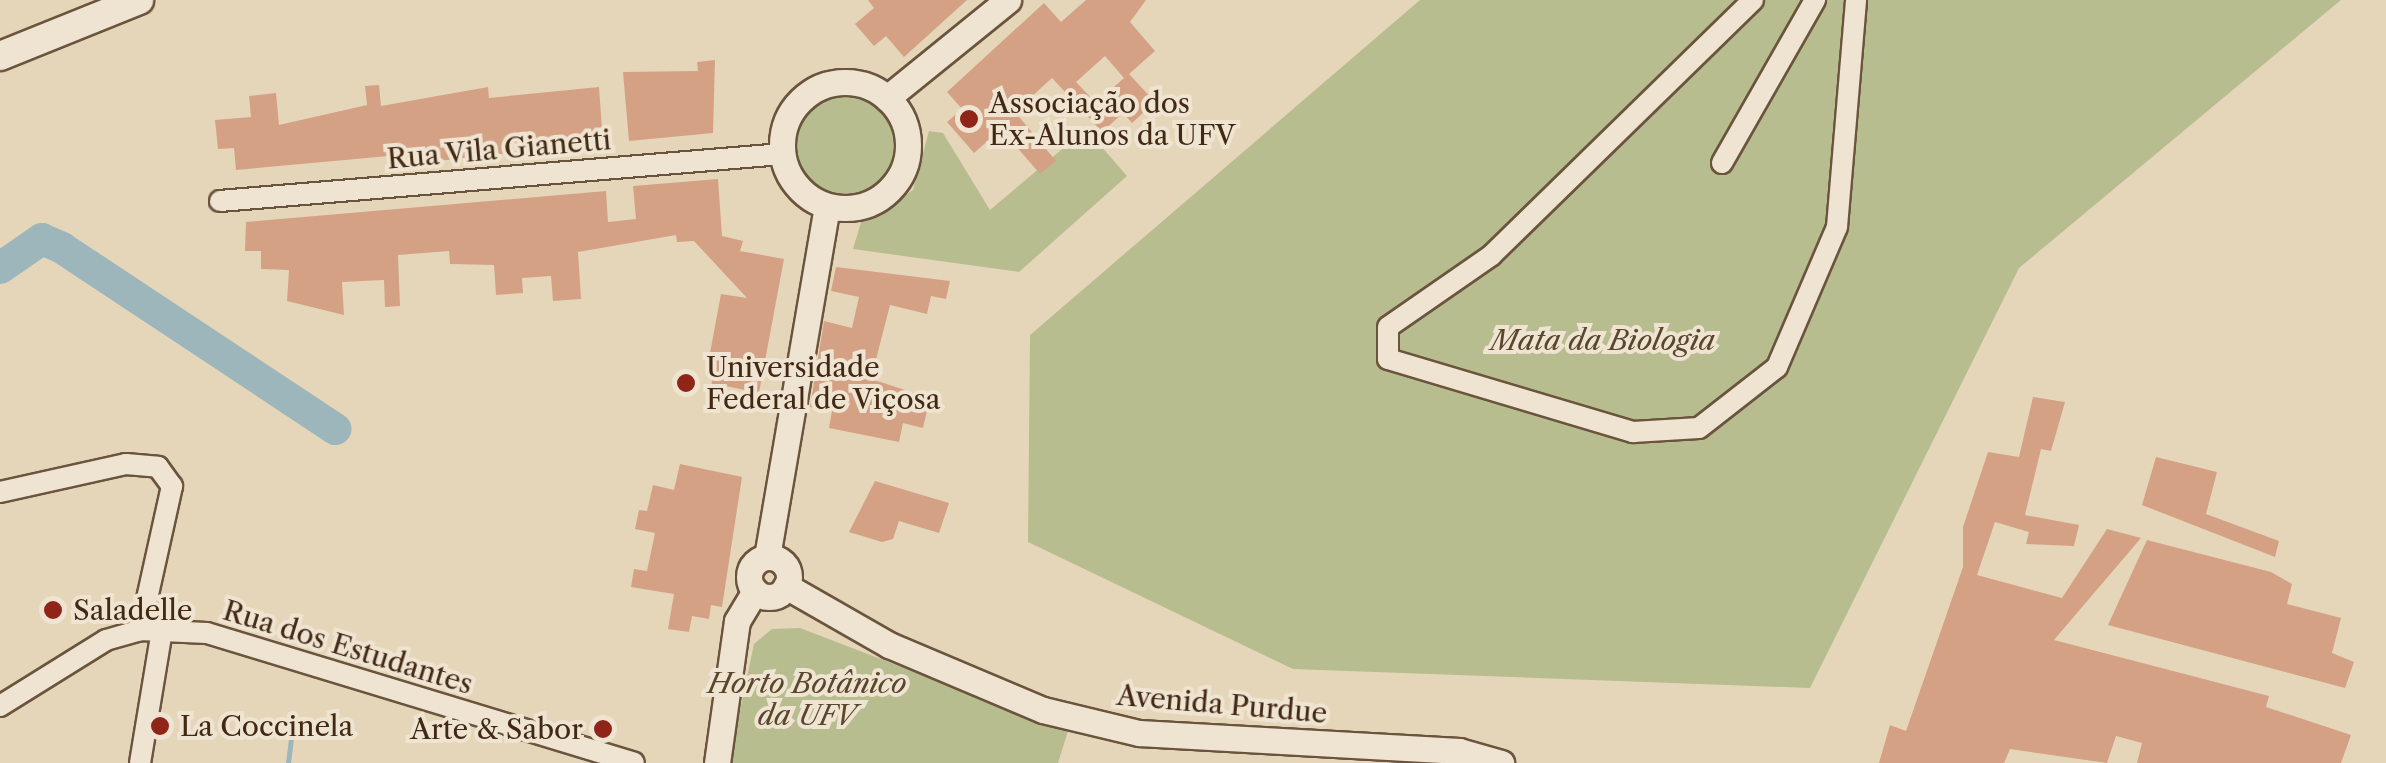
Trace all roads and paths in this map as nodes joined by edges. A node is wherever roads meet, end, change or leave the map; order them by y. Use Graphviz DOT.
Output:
graph roads {
  1 [pos="138,0"];
  2 [pos="1008,0"];
  3 [pos="1753,0"];
  4 [pos="1816,0"];
  5 [pos="1856,0"];
  6 [pos="0,56"];
  7 [pos="887,98"];
  8 [pos="782,154"];
  9 [pos="1722,163"];
  10 [pos="220,202"];
  11 [pos="827,206"];
  12 [pos="26,490"];
  13 [pos="0,492"];
  14 [pos="0,504"];
  15 [pos="768,557"];
  16 [pos="786,586"];
  17 [pos="755,592"];
  18 [pos="151,630"];
  19 [pos="0,706"];
  20 [pos="140,763"];
  21 [pos="634,763"];
  22 [pos="717,763"];
  23 [pos="1501,763"];
  1 -- 6 [label="main road"];
  2 -- 7 [label="street"];
  3 -- 5 [label="street"];
  4 -- 9 [label="street"];
  7 -- 8 [label="street"];
  7 -- 11 [label="street"];
  8 -- 10 [label="street, Rua Vila Gianetti"];
  8 -- 11 [label="street"];
  11 -- 15 [label="street"];
  12 -- 13 [label="street"];
  12 -- 14 [label="street"];
  12 -- 18 [label="street"];
  15 -- 16 [label="street"];
  15 -- 17 [label="street"];
  16 -- 17 [label="street"];
  16 -- 23 [label="street, Avenida Purdue"];
  17 -- 22 [label="street"];
  18 -- 19 [label="street, Rua dos Estudantes"];
  18 -- 20 [label="street"];
  18 -- 21 [label="street, Rua dos Estudantes"];
}
